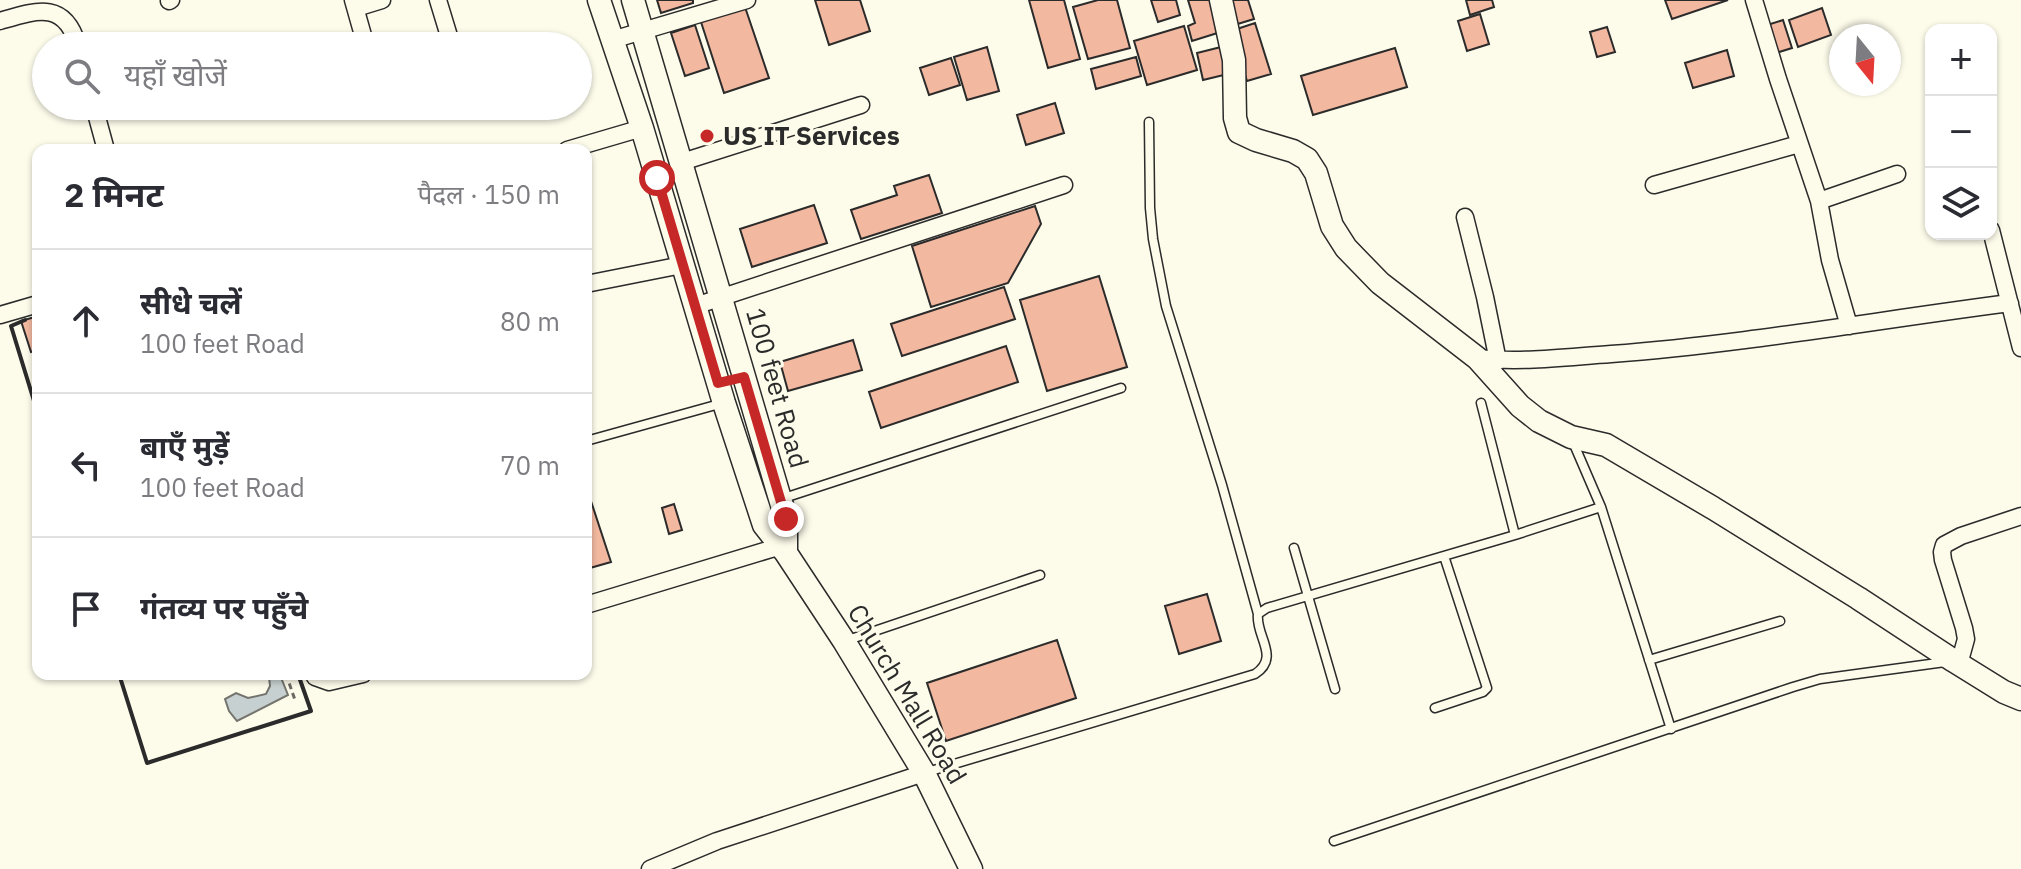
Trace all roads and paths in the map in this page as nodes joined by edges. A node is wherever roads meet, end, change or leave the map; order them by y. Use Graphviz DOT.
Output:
graph roads {
  1 [pos="382,0"];
  2 [pos="438,0"];
  3 [pos="599,0"];
  4 [pos="633,0"];
  5 [pos="747,0"];
  6 [pos="1221,0"];
  7 [pos="1754,0"];
  8 [pos="354,4"];
  9 [pos="0,21"];
  10 [pos="643,31"];
  11 [pos="73,32"];
  12 [pos="362,32"];
  13 [pos="448,32"];
  14 [pos="612,40"];
  15 [pos="861,105"];
  16 [pos="98,120"];
  17 [pos="1149,122"];
  18 [pos="642,128"];
  19 [pos="104,144"];
  20 [pos="587,144"];
  21 [pos="1799,144"];
  22 [pos="682,162"];
  23 [pos="1897,174"];
  24 [pos="1064,185"];
  25 [pos="1654,185"];
  26 [pos="1819,201"];
  27 [pos="1465,217"];
  28 [pos="1994,240"];
  29 [pos="682,265"];
  30 [pos="592,283"];
  31 [pos="721,299"];
  32 [pos="2010,303"];
  33 [pos="32,306"];
  34 [pos="695,306"];
  35 [pos="0,315"];
  36 [pos="1849,326"];
  37 [pos="2021,348"];
  38 [pos="1488,360"];
  39 [pos="744,377"];
  40 [pos="1121,388"];
  41 [pos="721,393"];
  42 [pos="1481,403"];
  43 [pos="1571,437"];
  44 [pos="592,439"];
  45 [pos="780,499"];
  46 [pos="1601,507"];
  47 [pos="2021,516"];
  48 [pos="1515,535"];
  49 [pos="1294,548"];
  50 [pos="784,550"];
  51 [pos="1444,556"];
  52 [pos="1040,575"];
  53 [pos="1308,596"];
  54 [pos="592,603"];
  55 [pos="1258,614"];
  56 [pos="1780,621"];
  57 [pos="844,641"];
  58 [pos="1649,660"];
  59 [pos="1954,661"];
  60 [pos="288,680"];
  61 [pos="1335,689"];
  62 [pos="2021,699"];
  63 [pos="295,700"];
  64 [pos="1435,708"];
  65 [pos="1671,729"];
  66 [pos="924,773"];
  67 [pos="1334,841"];
  68 [pos="650,869"];
  69 [pos="971,869"];
  1 -- 8 [label="street"];
  2 -- 13 [label="street"];
  3 -- 14 [label="street, 100 feet Road"];
  4 -- 10 [label="street, 100 feet Road"];
  5 -- 10 [label="street"];
  6 -- 38 [label="street"];
  7 -- 21 [label="street"];
  8 -- 12 [label="street"];
  9 -- 11 [label="street"];
  10 -- 14 [label="street"];
  10 -- 22 [label="street, 100 feet Road"];
  14 -- 18 [label="street, 100 feet Road"];
  15 -- 22 [label="street"];
  16 -- 19 [label="street"];
  17 -- 55 [label="lane"];
  18 -- 20 [label="street"];
  18 -- 29 [label="street, 100 feet Road"];
  21 -- 25 [label="street"];
  21 -- 26 [label="street"];
  22 -- 31 [label="street, 100 feet Road"];
  23 -- 26 [label="street"];
  24 -- 31 [label="street"];
  26 -- 36 [label="street"];
  27 -- 38 [label="street"];
  28 -- 32 [label="street"];
  29 -- 30 [label="street"];
  29 -- 34 [label="street, 100 feet Road"];
  31 -- 34 [label="street"];
  31 -- 39 [label="street, 100 feet Road"];
  32 -- 36 [label="street"];
  32 -- 37 [label="street"];
  33 -- 35 [label="street"];
  34 -- 41 [label="street, 100 feet Road"];
  36 -- 38 [label="street"];
  38 -- 43 [label="street"];
  39 -- 41 [label="street"];
  39 -- 45 [label="street, 100 feet Road"];
  40 -- 45 [label="lane"];
  41 -- 44 [label="lane"];
  41 -- 50 [label="street, 100 feet Road"];
  42 -- 48 [label="lane"];
  43 -- 46 [label="lane"];
  43 -- 59 [label="street"];
  45 -- 50 [label="street, 100 feet Road"];
  46 -- 48 [label="lane"];
  46 -- 58 [label="lane"];
  47 -- 59 [label="street"];
  48 -- 51 [label="lane"];
  49 -- 53 [label="lane"];
  50 -- 54 [label="street"];
  50 -- 57 [label="street, Church Mall Road"];
  51 -- 53 [label="lane"];
  51 -- 64 [label="lane"];
  52 -- 57 [label="lane"];
  53 -- 55 [label="lane"];
  53 -- 61 [label="lane"];
  55 -- 66 [label="lane"];
  56 -- 58 [label="lane"];
  57 -- 66 [label="street, Church Mall Road"];
  58 -- 65 [label="lane"];
  59 -- 62 [label="street"];
  59 -- 65 [label="lane"];
  60 -- 63 [label="path"];
  65 -- 67 [label="lane"];
  66 -- 68 [label="street"];
  66 -- 69 [label="street, Church Mall Road"];
}
